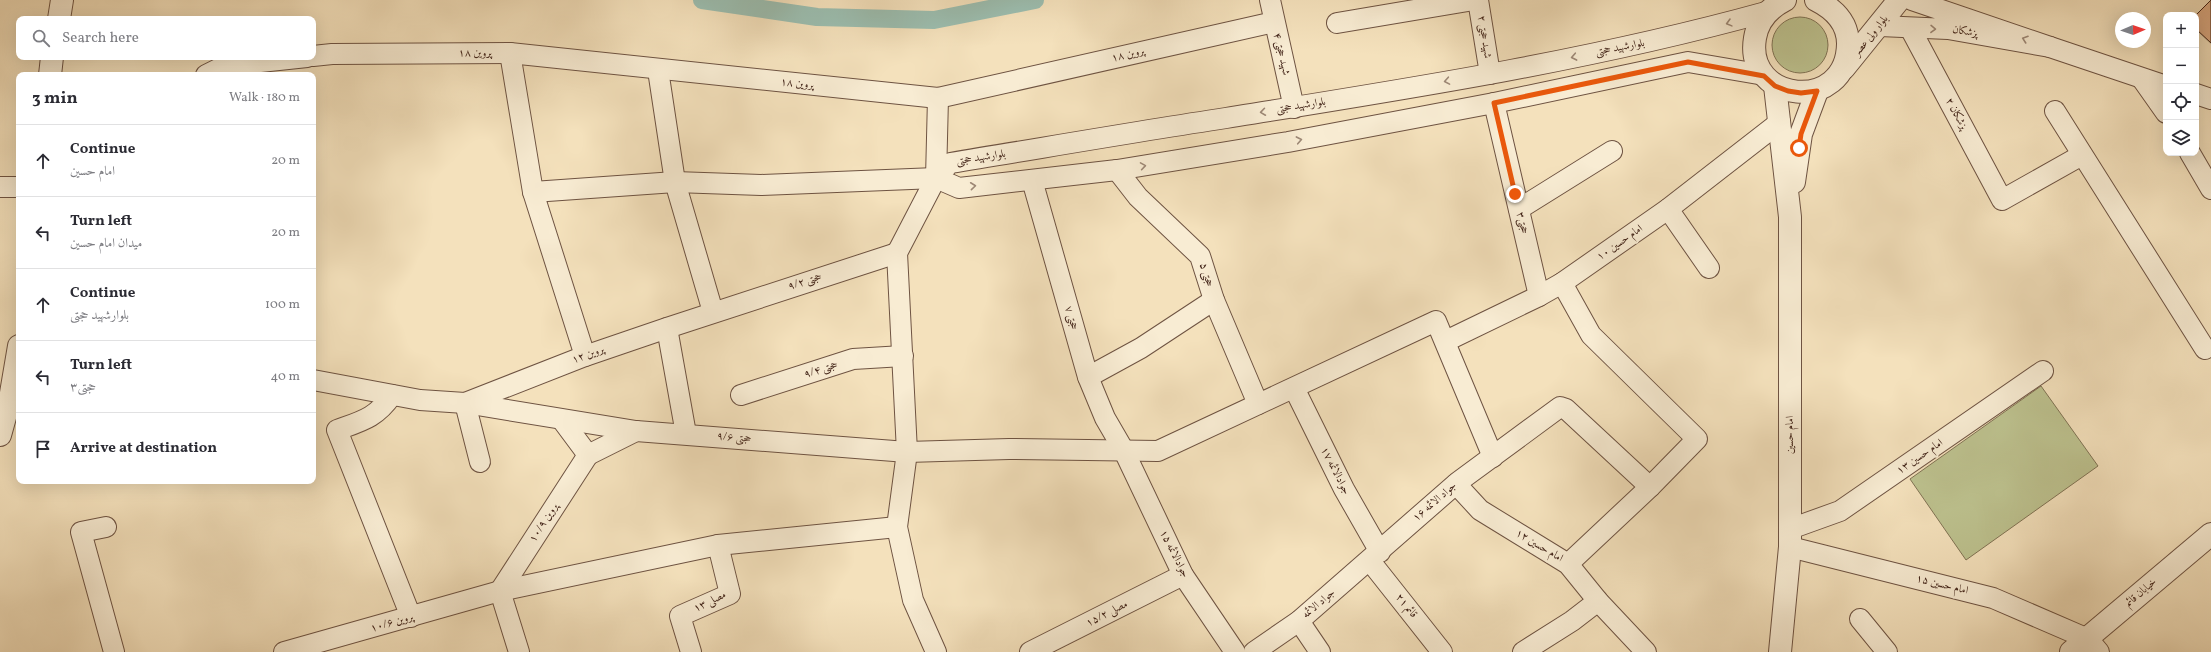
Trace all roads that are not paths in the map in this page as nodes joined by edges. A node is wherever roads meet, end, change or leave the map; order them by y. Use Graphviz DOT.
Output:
graph roads {
  1 [pos="62,0"];
  2 [pos="1270,0"];
  3 [pos="1474,0"];
  4 [pos="1478,0"];
  5 [pos="1899,0"];
  6 [pos="1912,0"];
  7 [pos="1827,2"];
  8 [pos="1776,4"];
  9 [pos="59,16"];
  10 [pos="1274,22"];
  11 [pos="1337,23"];
  12 [pos="1880,26"];
  13 [pos="1910,28"];
  14 [pos="2050,47"];
  15 [pos="510,53"];
  16 [pos="316,56"];
  17 [pos="52,60"];
  18 [pos="279,60"];
  19 [pos="658,70"];
  20 [pos="1842,71"];
  21 [pos="50,72"];
  22 [pos="212,72"];
  23 [pos="1490,74"];
  24 [pos="2142,79"];
  25 [pos="1770,81"];
  26 [pos="2163,85"];
  27 [pos="1817,91"];
  28 [pos="2199,95"];
  29 [pos="938,98"];
  30 [pos="2211,99"];
  31 [pos="1494,103"];
  32 [pos="1294,108"];
  33 [pos="2163,109"];
  34 [pos="2055,111"];
  35 [pos="1780,122"];
  36 [pos="1612,151"];
  37 [pos="2082,155"];
  38 [pos="2192,156"];
  39 [pos="1116,170"];
  40 [pos="936,178"];
  41 [pos="1032,180"];
  42 [pos="676,182"];
  43 [pos="0,187"];
  44 [pos="16,187"];
  45 [pos="2211,189"];
  46 [pos="533,192"];
  47 [pos="1519,209"];
  48 [pos="1668,209"];
  49 [pos="1790,217"];
  50 [pos="897,253"];
  51 [pos="1709,268"];
  52 [pos="1562,283"];
  53 [pos="1539,296"];
  54 [pos="1214,300"];
  55 [pos="713,312"];
  56 [pos="667,328"];
  57 [pos="1446,341"];
  58 [pos="2204,349"];
  59 [pos="585,356"];
  60 [pos="903,356"];
  61 [pos="16,367"];
  62 [pos="2043,371"];
  63 [pos="1088,378"];
  64 [pos="316,381"];
  65 [pos="1294,388"];
  66 [pos="392,395"];
  67 [pos="741,395"];
  68 [pos="465,403"];
  69 [pos="1258,404"];
  70 [pos="562,420"];
  71 [pos="636,431"];
  72 [pos="686,434"];
  73 [pos="0,435"];
  74 [pos="1123,450"];
  75 [pos="907,452"];
  76 [pos="588,455"];
  77 [pos="1493,457"];
  78 [pos="480,462"];
  79 [pos="1456,484"];
  80 [pos="1650,487"];
  81 [pos="106,527"];
  82 [pos="897,527"];
  83 [pos="2211,534"];
  84 [pos="1790,538"];
  85 [pos="718,545"];
  86 [pos="1375,556"];
  87 [pos="1568,564"];
  88 [pos="1183,575"];
  89 [pos="500,591"];
  90 [pos="1598,601"];
  91 [pos="411,617"];
  92 [pos="1860,619"];
  93 [pos="1299,621"];
  94 [pos="2093,646"];
  95 [pos="114,652"];
  96 [pos="284,652"];
  97 [pos="519,652"];
  98 [pos="691,652"];
  99 [pos="936,652"];
  100 [pos="1030,652"];
  101 [pos="1236,652"];
  102 [pos="1254,652"];
  103 [pos="1320,652"];
  104 [pos="1442,652"];
  105 [pos="1523,652"];
  106 [pos="1646,652"];
  107 [pos="1780,652"];
  108 [pos="1887,652"];
  109 [pos="2071,652"];
  1 -- 9 [label="street"];
  2 -- 10 [label="street, شهید حجتی ۴"];
  3 -- 11 [label="street, شهید حجتی ۲"];
  4 -- 23 [label="street, شهید حجتی ۲"];
  5 -- 12 [label="street, بلوار ولی عصر"];
  14 -- 6 [label="street, پزشکان, one-way"];
  7 -- 20 [label="street"];
  8 -- 23 [label="street, بلوارشهید حجتی, one-way"];
  8 -- 25 [label="street, امام حسین"];
  10 -- 29 [label="street, پروین ۱۸"];
  10 -- 32 [label="street, شهید حجتی ۴"];
  12 -- 13 [label="street, پزشکان"];
  12 -- 20 [label="street, بلوار ولی عصر"];
  13 -- 14 [label="street, پزشکان, one-way"];
  13 -- 37 [label="street, پزشکان ۲"];
  14 -- 24 [label="street, پزشکان"];
  15 -- 16 [label="street, پروین ۱۸"];
  15 -- 19 [label="street, پروین ۱۸"];
  15 -- 46 [label="street"];
  17 -- 21 [label="street"];
  18 -- 22 [label="street"];
  19 -- 29 [label="street, پروین ۱۸"];
  19 -- 42 [label="street"];
  20 -- 27 [label="street, بلوار ولی عصر"];
  23 -- 32 [label="street, بلوارشهید حجتی, one-way"];
  24 -- 26 [label="street, پزشکان"];
  24 -- 33 [label="street"];
  25 -- 27 [label="street"];
  25 -- 31 [label="street"];
  25 -- 35 [label="street, امام حسین"];
  27 -- 49 [label="street, امام حسین"];
  28 -- 30 [label="street"];
  29 -- 40 [label="street"];
  39 -- 31 [label="street, one-way"];
  31 -- 47 [label="street, حجتی۳"];
  32 -- 40 [label="street, بلوارشهید حجتی, one-way"];
  34 -- 37 [label="street"];
  35 -- 48 [label="street, ۱۰ امام حسین"];
  35 -- 49 [label="street, امام حسین"];
  36 -- 47 [label="street"];
  37 -- 58 [label="street"];
  38 -- 45 [label="street"];
  39 -- 41 [label="street"];
  39 -- 54 [label="street, حجتی ۵"];
  40 -- 41 [label="street, one-way"];
  40 -- 42 [label="street"];
  40 -- 50 [label="street"];
  41 -- 63 [label="street, حجتی ۷"];
  42 -- 46 [label="street"];
  42 -- 55 [label="street"];
  43 -- 44 [label="street"];
  46 -- 59 [label="street"];
  47 -- 53 [label="street, حجتی۳"];
  48 -- 51 [label="street"];
  48 -- 52 [label="street, ۱۰ امام حسین"];
  49 -- 84 [label="street, امام حسین"];
  50 -- 55 [label="street, حجتی ۹/۲"];
  50 -- 60 [label="street"];
  52 -- 53 [label="street, ۱۰ امام حسین"];
  52 -- 80 [label="street"];
  53 -- 57 [label="street, ۱۰ امام حسین"];
  54 -- 63 [label="street"];
  54 -- 69 [label="street, حجتی ۵"];
  55 -- 56 [label="street, پروین ۱۲"];
  56 -- 59 [label="street, پروین ۱۲"];
  56 -- 72 [label="street"];
  57 -- 65 [label="street, حجتی ۹/۶"];
  57 -- 77 [label="street"];
  59 -- 68 [label="street, پروین ۱۲"];
  60 -- 67 [label="street, حجتی ۹/۴"];
  60 -- 75 [label="street"];
  61 -- 73 [label="street"];
  62 -- 84 [label="street, امام حسین ۱۳"];
  63 -- 74 [label="street, حجتی ۷"];
  64 -- 66 [label="street, پروین ۱۲"];
  65 -- 69 [label="street, حجتی ۹/۶"];
  65 -- 86 [label="street, جوادالائمه ۱۷"];
  66 -- 68 [label="street, پروین ۱۲"];
  66 -- 91 [label="street"];
  68 -- 70 [label="street, پروین ۱۲"];
  68 -- 78 [label="street"];
  69 -- 74 [label="street, حجتی ۹/۶"];
  70 -- 71 [label="street, حجتی ۹/۶"];
  70 -- 76 [label="street"];
  71 -- 72 [label="street, حجتی ۹/۶"];
  71 -- 76 [label="street"];
  72 -- 75 [label="street, حجتی ۹/۶"];
  74 -- 75 [label="street, حجتی ۹/۶"];
  74 -- 88 [label="street, جوادالائمه ۱۵"];
  75 -- 82 [label="street"];
  76 -- 89 [label="street, پروین ۱۰/۹"];
  77 -- 79 [label="street, جواد الائمه ۱۶"];
  77 -- 80 [label="street, جواد الائمه ۱۶"];
  79 -- 86 [label="street, جواد الائمه ۱۶"];
  79 -- 87 [label="street, امام حسین ۱۲"];
  80 -- 87 [label="street"];
  81 -- 95 [label="street"];
  82 -- 85 [label="street, پروین ۱۰/۶"];
  82 -- 99 [label="street"];
  83 -- 94 [label="street, خیابان قائم"];
  84 -- 94 [label="street, امام حسین ۱۵"];
  84 -- 107 [label="street, امام حسین"];
  85 -- 89 [label="street, پروین ۱۰/۶"];
  85 -- 98 [label="street, مصلی ۱۳"];
  86 -- 93 [label="street, جواد الائمه"];
  86 -- 104 [label="street, قائم ۲۱"];
  87 -- 90 [label="street, امام حسین ۱۲"];
  88 -- 100 [label="street, مصلی ۱۵/۲"];
  88 -- 101 [label="street, جوادالائمه ۱۵"];
  89 -- 91 [label="street, پروین ۱۰/۶"];
  89 -- 97 [label="street"];
  90 -- 105 [label="street"];
  90 -- 106 [label="street, امام حسین ۱۲"];
  91 -- 96 [label="street, پروین ۱۰/۶"];
  92 -- 108 [label="street"];
  93 -- 102 [label="street, جواد الائمه"];
  93 -- 103 [label="street"];
  94 -- 109 [label="street, خیابان قائم"];
}
